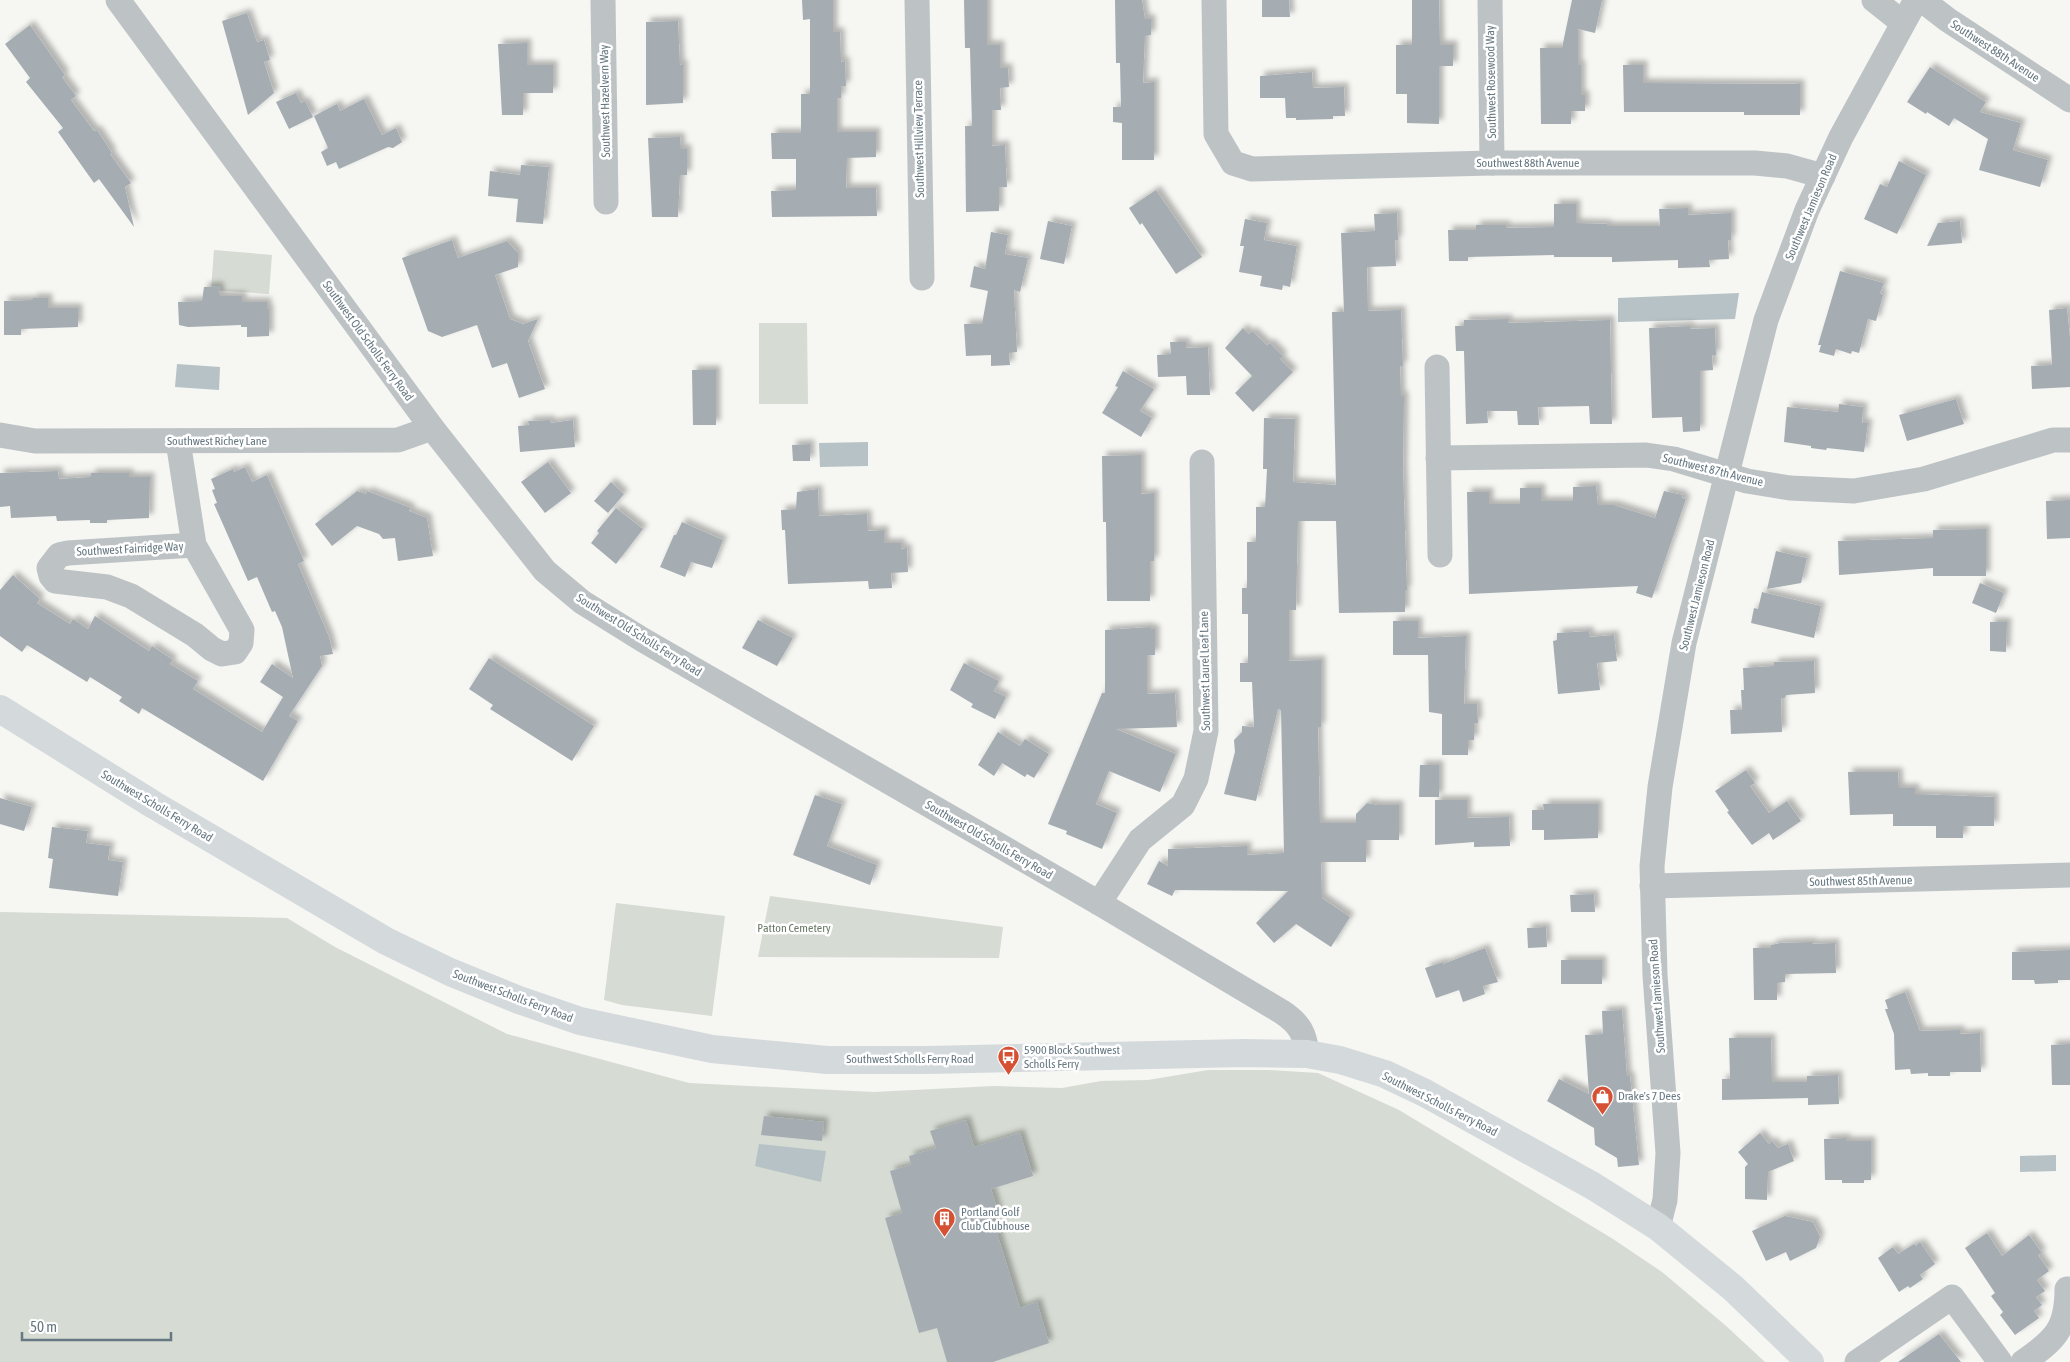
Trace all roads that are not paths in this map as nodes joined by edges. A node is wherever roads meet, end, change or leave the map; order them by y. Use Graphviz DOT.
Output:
graph roads {
  1 [pos="118,0"];
  2 [pos="603,0"];
  3 [pos="916,0"];
  4 [pos="1214,0"];
  5 [pos="1490,0"];
  6 [pos="1874,0"];
  7 [pos="1916,0"];
  8 [pos="1922,0"];
  9 [pos="1903,23"];
  10 [pos="2070,100"];
  11 [pos="1492,163"];
  12 [pos="1822,176"];
  13 [pos="606,202"];
  14 [pos="922,278"];
  15 [pos="1437,367"];
  16 [pos="432,428"];
  17 [pos="0,435"];
  18 [pos="2070,440"];
  19 [pos="178,442"];
  20 [pos="1438,458"];
  21 [pos="1202,462"];
  22 [pos="1728,476"];
  23 [pos="194,545"];
  24 [pos="1440,555"];
  25 [pos="0,709"];
  26 [pos="2070,876"];
  27 [pos="1652,886"];
  28 [pos="1099,903"];
  29 [pos="1307,1054"];
  30 [pos="1658,1227"];
  31 [pos="2067,1289"];
  32 [pos="1810,1362"];
  33 [pos="1857,1362"];
  34 [pos="2000,1362"];
  35 [pos="2023,1362"];
  1 -- 16 [label="street, Southwest Old Scholls Ferry Road"];
  2 -- 13 [label="street, Southwest Hazelvern Way"];
  3 -- 14 [label="street, Southwest Hillview Terrace"];
  4 -- 11 [label="street, Southwest 88th Avenue"];
  5 -- 11 [label="street, Southwest Rosewood Way"];
  6 -- 9 [label="street"];
  7 -- 9 [label="street, Southwest Jamieson Road"];
  8 -- 10 [label="street, Southwest 88th Avenue"];
  9 -- 12 [label="street, Southwest Jamieson Road"];
  11 -- 12 [label="street, Southwest 88th Avenue"];
  12 -- 22 [label="street, Southwest Jamieson Road"];
  15 -- 20 [label="street"];
  16 -- 19 [label="street, Southwest Richey Lane"];
  16 -- 28 [label="street, Southwest Old Scholls Ferry Road"];
  17 -- 19 [label="street, Southwest Richey Lane"];
  18 -- 22 [label="street, Southwest 87th Avenue"];
  19 -- 23 [label="street, Southwest Fairridge Way"];
  20 -- 22 [label="street, Southwest 87th Avenue"];
  20 -- 24 [label="street"];
  21 -- 28 [label="street, Southwest Laurel Leaf Lane"];
  22 -- 27 [label="street, Southwest Jamieson Road"];
  23 -- 23 [label="street, Southwest Fairridge Way"];
  25 -- 29 [label="main road, Southwest Scholls Ferry Road"];
  26 -- 27 [label="street, Southwest 85th Avenue"];
  27 -- 30 [label="street, Southwest Jamieson Road"];
  28 -- 29 [label="street, Southwest Old Scholls Ferry Road"];
  29 -- 30 [label="main road, Southwest Scholls Ferry Road"];
  30 -- 32 [label="main road, Southwest Scholls Ferry Road"];
  31 -- 35 [label="street"];
  33 -- 34 [label="street"];
}
